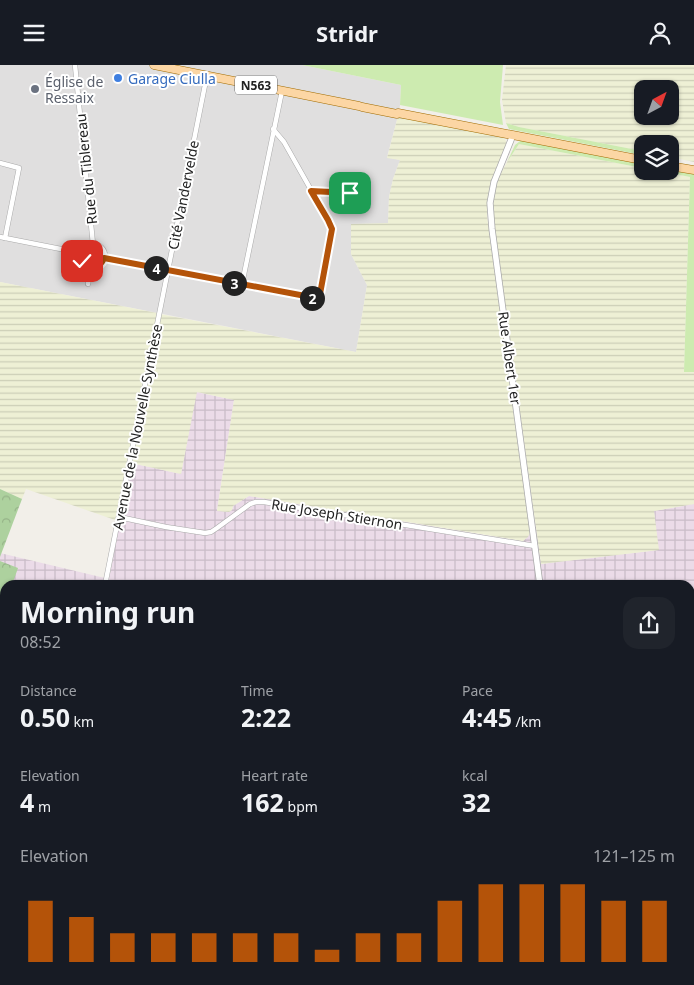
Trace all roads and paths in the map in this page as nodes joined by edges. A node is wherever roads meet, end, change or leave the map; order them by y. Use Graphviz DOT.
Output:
graph roads {
  1 [pos="74,65"];
  2 [pos="154,65"];
  3 [pos="207,75"];
  4 [pos="282,91"];
  5 [pos="273,129"];
  6 [pos="510,135"];
  7 [pos="634,158"];
  8 [pos="0,163"];
  9 [pos="679,167"];
  10 [pos="694,170"];
  11 [pos="359,190"];
  12 [pos="311,191"];
  13 [pos="2,238"];
  14 [pos="93,244"];
  15 [pos="81,253"];
  16 [pos="104,258"];
  17 [pos="91,268"];
  18 [pos="168,270"];
  19 [pos="88,284"];
  20 [pos="242,285"];
  21 [pos="119,517"];
  22 [pos="535,546"];
  23 [pos="106,580"];
  24 [pos="539,580"];
  1 -- 14 [label="street, Rue du Tiblereau"];
  2 -- 3 [label="main road, N563"];
  3 -- 4 [label="main road, N563"];
  3 -- 18 [label="street, Cité Vandervelde"];
  4 -- 5 [label="street"];
  4 -- 6 [label="main road, N563"];
  5 -- 12 [label="street"];
  5 -- 20 [label="street"];
  6 -- 7 [label="main road, N563"];
  6 -- 22 [label="street, Rue Albert 1er"];
  8 -- 13 [label="street"];
  9 -- 10 [label="main road"];
  11 -- 12 [label="street"];
  12 -- 20 [label="street"];
  13 -- 15 [label="street"];
  14 -- 15 [label="street"];
  14 -- 16 [label="street"];
  15 -- 17 [label="street"];
  16 -- 17 [label="street"];
  16 -- 18 [label="street"];
  17 -- 19 [label="street"];
  18 -- 20 [label="street"];
  18 -- 21 [label="street, Avenue de la Nouvelle Synthèse"];
  21 -- 22 [label="street, Rue Joseph Stiernon"];
  21 -- 23 [label="street, Avenue de la Nouvelle Synthèse"];
  22 -- 24 [label="street, Rue Albert 1er"];
}
